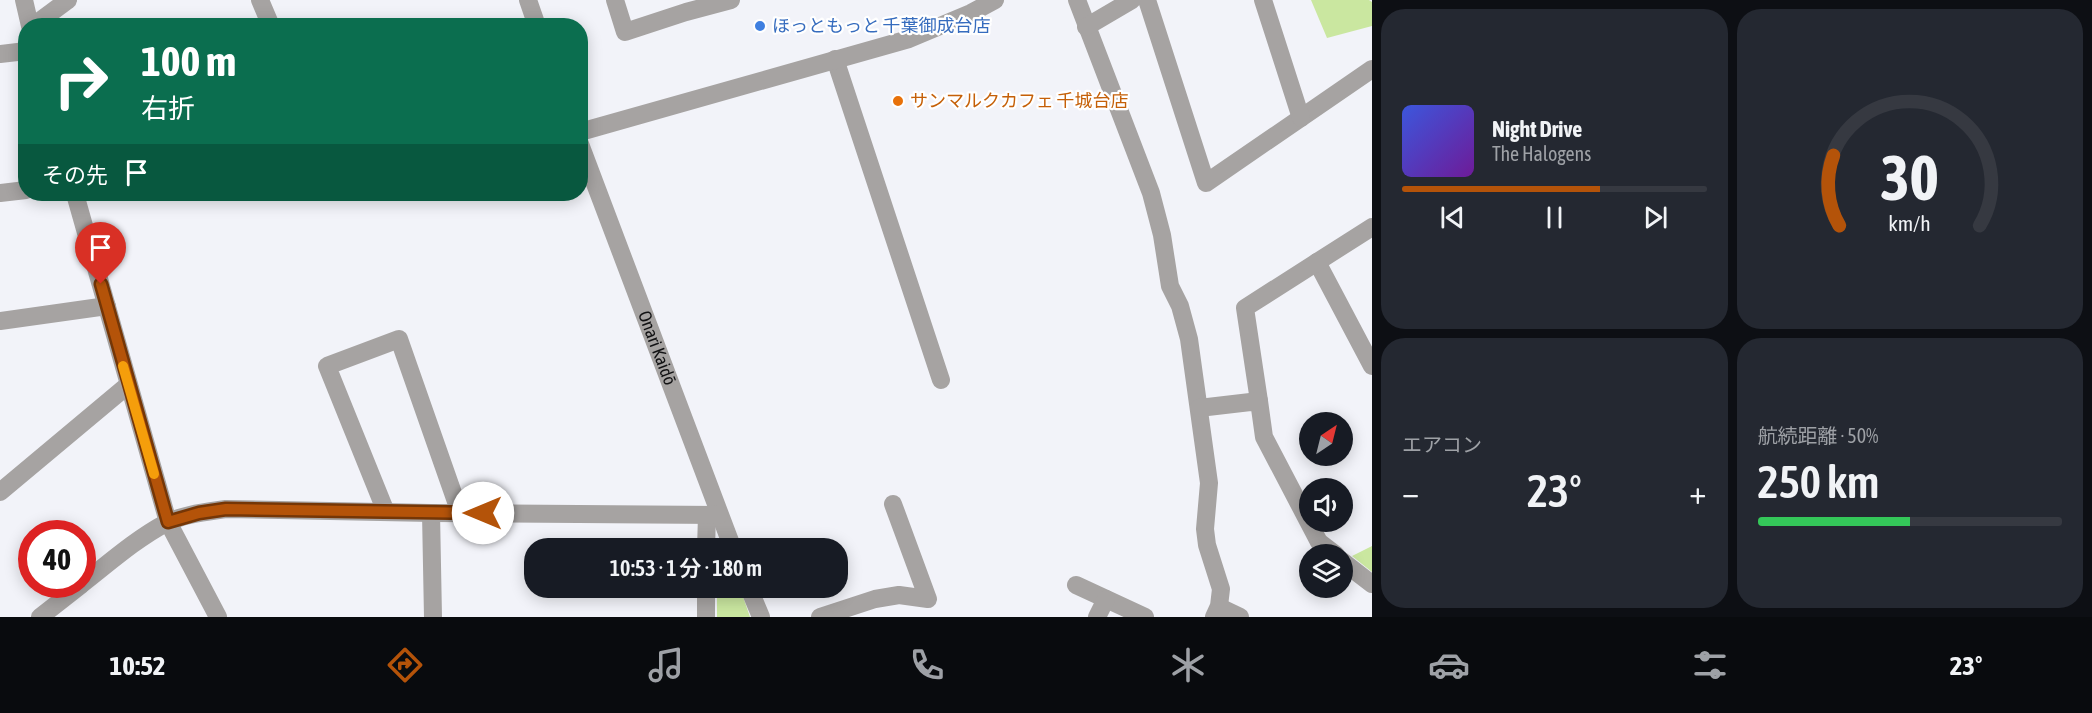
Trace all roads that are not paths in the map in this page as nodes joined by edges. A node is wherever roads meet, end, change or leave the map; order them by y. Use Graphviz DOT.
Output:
graph roads {
  1 [pos="24,0"];
  2 [pos="68,0"];
  3 [pos="260,0"];
  4 [pos="528,0"];
  5 [pos="615,0"];
  6 [pos="731,0"];
  7 [pos="995,0"];
  8 [pos="1077,0"];
  9 [pos="1132,0"];
  10 [pos="1147,0"];
  11 [pos="1263,0"];
  12 [pos="684,6"];
  13 [pos="29,18"];
  14 [pos="42,18"];
  15 [pos="268,18"];
  16 [pos="534,18"];
  17 [pos="1086,27"];
  18 [pos="18,52"];
  19 [pos="0,54"];
  20 [pos="835,59"];
  21 [pos="1372,69"];
  22 [pos="1301,118"];
  23 [pos="588,130"];
  24 [pos="588,166"];
  25 [pos="18,191"];
  26 [pos="0,193"];
  27 [pos="77,201"];
  28 [pos="1372,227"];
  29 [pos="1317,262"];
  30 [pos="107,306"];
  31 [pos="0,321"];
  32 [pos="1372,366"];
  33 [pos="941,380"];
  34 [pos="128,385"];
  35 [pos="1259,401"];
  36 [pos="1199,408"];
  37 [pos="0,492"];
  38 [pos="893,504"];
  39 [pos="386,512"];
  40 [pos="431,513"];
  41 [pos="460,513"];
  42 [pos="713,515"];
  43 [pos="168,522"];
  44 [pos="708,538"];
  45 [pos="727,538"];
  46 [pos="1322,544"];
  47 [pos="1353,569"];
  48 [pos="96,573"];
  49 [pos="1372,584"];
  50 [pos="1076,585"];
  51 [pos="64,598"];
  52 [pos="706,598"];
  53 [pos="753,598"];
  54 [pos="1106,599"];
  55 [pos="1217,612"];
  56 [pos="40,617"];
  57 [pos="218,617"];
  58 [pos="433,617"];
  59 [pos="706,617"];
  60 [pos="761,617"];
  61 [pos="820,617"];
  62 [pos="1097,617"];
  63 [pos="1145,617"];
  64 [pos="1240,617"];
  1 -- 13 [label="street"];
  2 -- 14 [label="street"];
  3 -- 15 [label="street"];
  4 -- 16 [label="street"];
  5 -- 12 [label="street"];
  6 -- 12 [label="street"];
  7 -- 20 [label="street"];
  8 -- 17 [label="street"];
  9 -- 17 [label="street"];
  10 -- 22 [label="street"];
  11 -- 22 [label="street"];
  17 -- 36 [label="street"];
  18 -- 19 [label="street"];
  20 -- 23 [label="street"];
  20 -- 33 [label="street"];
  21 -- 22 [label="street"];
  24 -- 42 [label="street, Onari Kaidō"];
  25 -- 26 [label="street"];
  27 -- 30 [label="street"];
  28 -- 29 [label="street"];
  29 -- 32 [label="street"];
  29 -- 35 [label="street"];
  30 -- 31 [label="street"];
  30 -- 34 [label="street"];
  34 -- 37 [label="street"];
  34 -- 43 [label="street"];
  35 -- 36 [label="street"];
  35 -- 46 [label="street"];
  36 -- 55 [label="street"];
  38 -- 61 [label="street"];
  39 -- 40 [label="street"];
  39 -- 41 [label="street"];
  39 -- 43 [label="street"];
  40 -- 41 [label="street"];
  40 -- 58 [label="street"];
  41 -- 42 [label="street"];
  42 -- 44 [label="street"];
  42 -- 45 [label="street, Onari Kaidō"];
  43 -- 48 [label="street"];
  43 -- 57 [label="street"];
  47 -- 49 [label="street"];
  50 -- 54 [label="street"];
  51 -- 56 [label="street"];
  52 -- 59 [label="street"];
  53 -- 60 [label="street"];
  54 -- 62 [label="street"];
  54 -- 63 [label="street"];
  55 -- 64 [label="street"];
}
